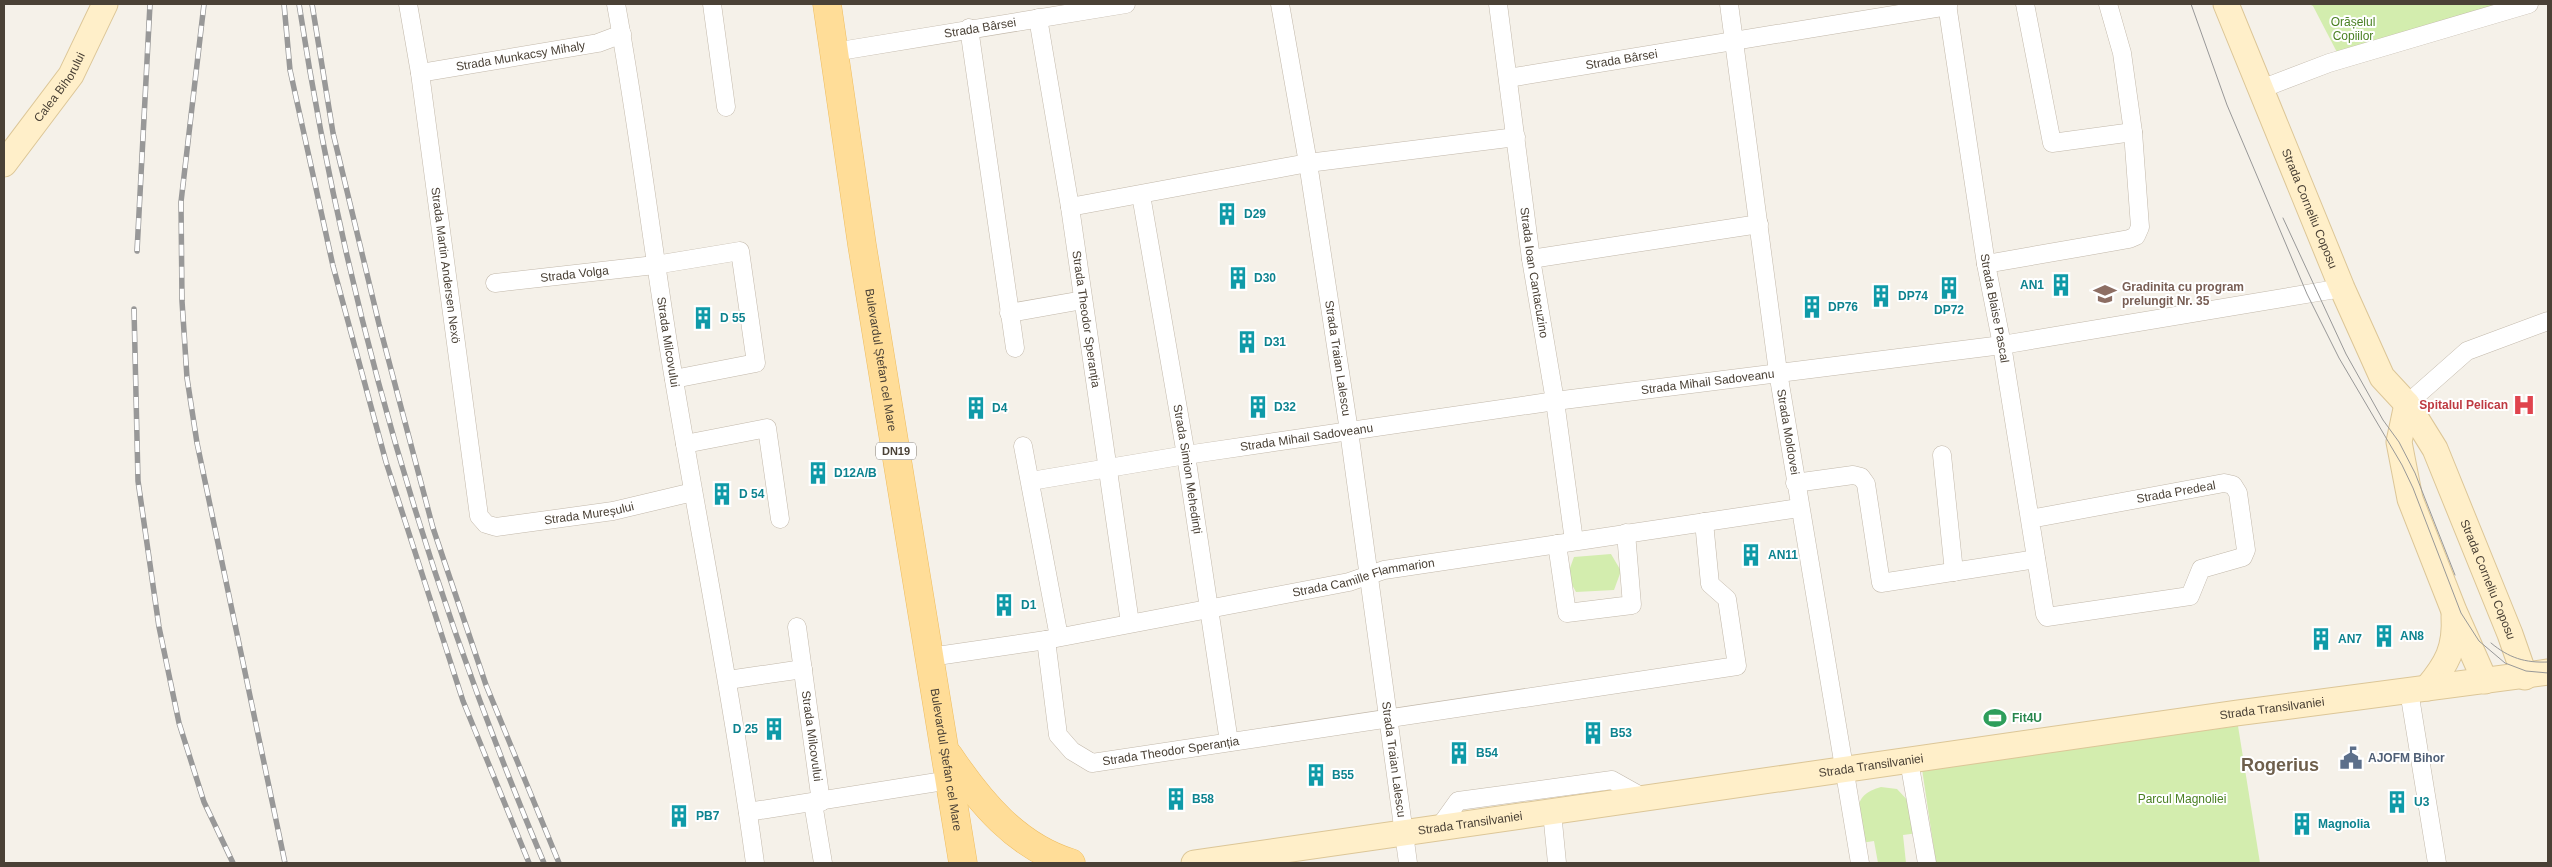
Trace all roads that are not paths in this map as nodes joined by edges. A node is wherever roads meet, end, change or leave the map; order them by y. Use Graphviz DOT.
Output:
graph roads {
  1 [pos="105,4"];
  2 [pos="408,4"];
  3 [pos="616,4"];
  4 [pos="712,4"];
  5 [pos="827,4"];
  6 [pos="1126,4"];
  7 [pos="1280,4"];
  8 [pos="1498,4"];
  9 [pos="1729,4"];
  10 [pos="2025,4"];
  11 [pos="2108,4"];
  12 [pos="2226,4"];
  13 [pos="2530,4"];
  14 [pos="1947,5"];
  15 [pos="1038,18"];
  16 [pos="969,28"];
  17 [pos="622,34"];
  18 [pos="1734,41"];
  19 [pos="834,52"];
  20 [pos="420,74"];
  21 [pos="1508,78"];
  22 [pos="2260,89"];
  23 [pos="726,107"];
  24 [pos="2133,132"];
  25 [pos="1516,137"];
  26 [pos="1308,163"];
  27 [pos="4,164"];
  28 [pos="1141,195"];
  29 [pos="1070,208"];
  30 [pos="1759,224"];
  31 [pos="1531,258"];
  32 [pos="1986,264"];
  33 [pos="655,265"];
  34 [pos="495,283"];
  35 [pos="2342,288"];
  36 [pos="1083,300"];
  37 [pos="1009,313"];
  38 [pos="2548,320"];
  39 [pos="2002,345"];
  40 [pos="1015,348"];
  41 [pos="1778,372"];
  42 [pos="674,379"];
  43 [pos="1556,401"];
  44 [pos="2407,404"];
  45 [pos="1349,431"];
  46 [pos="685,444"];
  47 [pos="1023,446"];
  48 [pos="1186,455"];
  49 [pos="1942,455"];
  50 [pos="1108,467"];
  51 [pos="1031,481"];
  52 [pos="1795,483"];
  53 [pos="693,492"];
  54 [pos="1799,508"];
  55 [pos="780,519"];
  56 [pos="2030,519"];
  57 [pos="1704,522"];
  58 [pos="486,524"];
  59 [pos="1626,533"];
  60 [pos="1565,542"];
  61 [pos="2036,560"];
  62 [pos="1954,572"];
  63 [pos="1368,575"];
  64 [pos="1208,609"];
  65 [pos="2044,611"];
  66 [pos="2454,611"];
  67 [pos="1130,623"];
  68 [pos="797,627"];
  69 [pos="1052,638"];
  70 [pos="930,657"];
  71 [pos="802,669"];
  72 [pos="2536,674"];
  73 [pos="728,680"];
  74 [pos="2484,681"];
  75 [pos="2418,690"];
  76 [pos="1390,720"];
  77 [pos="1229,742"];
  78 [pos="945,750"];
  79 [pos="1909,761"];
  80 [pos="1844,770"];
  81 [pos="950,780"];
  82 [pos="1646,799"];
  83 [pos="817,802"];
  84 [pos="748,812"];
  85 [pos="1552,812"];
  86 [pos="1438,829"];
  87 [pos="1405,834"];
  88 [pos="1251,860"];
  89 [pos="756,863"];
  90 [pos="823,863"];
  91 [pos="963,863"];
  92 [pos="1071,863"];
  93 [pos="1194,863"];
  94 [pos="1408,863"];
  95 [pos="1557,863"];
  96 [pos="1860,863"];
  97 [pos="1927,863"];
  98 [pos="2437,863"];
  1 -- 27 [label="main road, Calea Bihorului"];
  2 -- 20 [label="street, Strada Martin Andersen Nexö"];
  3 -- 17 [label="street, Strada Milcovului"];
  4 -- 23 [label="street"];
  5 -- 19 [label="main road, Bulevardul Ștefan cel Mare / DN19"];
  6 -- 15 [label="street, Strada Bârsei"];
  7 -- 26 [label="street, Strada Traian Lalescu"];
  8 -- 21 [label="street, Strada Ioan Cantacuzino"];
  9 -- 18 [label="street, Strada Moldovei"];
  10 -- 24 [label="street"];
  11 -- 24 [label="street"];
  12 -- 22 [label="main road, Strada Corneliu Coposu"];
  13 -- 22 [label="street"];
  14 -- 18 [label="street, Strada Bârsei"];
  14 -- 32 [label="street, Strada Blaise Pascal"];
  15 -- 16 [label="street, Strada Bârsei"];
  15 -- 29 [label="street, Strada Theodor Speranția"];
  16 -- 19 [label="street, Strada Bârsei"];
  16 -- 37 [label="street"];
  17 -- 20 [label="street, Strada Munkacsy Mihaly"];
  17 -- 33 [label="street, Strada Milcovului"];
  18 -- 21 [label="street, Strada Bârsei"];
  18 -- 30 [label="street, Strada Moldovei"];
  19 -- 70 [label="main road, Bulevardul Ștefan cel Mare / DN19"];
  20 -- 58 [label="street, Strada Martin Andersen Nexö"];
  21 -- 25 [label="street, Strada Ioan Cantacuzino"];
  22 -- 35 [label="main road, Strada Corneliu Coposu"];
  24 -- 32 [label="street"];
  25 -- 26 [label="street"];
  25 -- 31 [label="street, Strada Ioan Cantacuzino"];
  26 -- 28 [label="street"];
  26 -- 45 [label="street, Strada Traian Lalescu"];
  28 -- 29 [label="street"];
  28 -- 48 [label="street, Strada Simion Mehedinți"];
  29 -- 36 [label="street, Strada Theodor Speranția"];
  30 -- 31 [label="street"];
  30 -- 41 [label="street, Strada Moldovei"];
  31 -- 43 [label="street, Strada Ioan Cantacuzino"];
  32 -- 39 [label="street, Strada Blaise Pascal"];
  33 -- 34 [label="street, Strada Volga"];
  33 -- 42 [label="street, Strada Milcovului"];
  33 -- 42 [label="street, Strada Volga"];
  35 -- 39 [label="street, Strada Mihail Sadoveanu"];
  35 -- 44 [label="main road, Strada Corneliu Coposu"];
  36 -- 37 [label="street"];
  36 -- 50 [label="street, Strada Theodor Speranția"];
  37 -- 40 [label="street"];
  38 -- 44 [label="street"];
  39 -- 41 [label="street, Strada Mihail Sadoveanu"];
  39 -- 56 [label="street, Strada Blaise Pascal"];
  41 -- 43 [label="street, Strada Mihail Sadoveanu"];
  41 -- 52 [label="street, Strada Moldovei"];
  42 -- 46 [label="street, Strada Milcovului"];
  43 -- 45 [label="street, Strada Mihail Sadoveanu"];
  43 -- 60 [label="street, Strada Ioan Cantacuzino"];
  44 -- 66 [label="main road"];
  44 -- 72 [label="main road, Strada Corneliu Coposu"];
  45 -- 48 [label="street, Strada Mihail Sadoveanu"];
  45 -- 63 [label="street, Strada Traian Lalescu"];
  46 -- 53 [label="street, Strada Milcovului"];
  46 -- 55 [label="street"];
  47 -- 51 [label="street, Strada Theodor Speranția"];
  48 -- 50 [label="street, Strada Mihail Sadoveanu"];
  48 -- 64 [label="street, Strada Simion Mehedinți"];
  49 -- 62 [label="street"];
  50 -- 51 [label="street, Strada Mihail Sadoveanu"];
  50 -- 67 [label="street, Strada Theodor Speranția"];
  51 -- 69 [label="street, Strada Theodor Speranția"];
  52 -- 54 [label="street, Strada Moldovei"];
  52 -- 62 [label="street"];
  53 -- 58 [label="street, Strada Mureșului"];
  53 -- 73 [label="street, Strada Milcovului"];
  54 -- 57 [label="street, Strada Camille Flammarion"];
  54 -- 80 [label="street, Strada Moldovei"];
  56 -- 61 [label="street, Strada Blaise Pascal"];
  56 -- 65 [label="street, Strada Predeal"];
  57 -- 59 [label="street, Strada Camille Flammarion"];
  57 -- 76 [label="street, Strada Theodor Speranția"];
  59 -- 60 [label="street, Strada Camille Flammarion"];
  59 -- 60 [label="street, Strada Ioan Cantacuzino"];
  60 -- 63 [label="street, Strada Camille Flammarion"];
  61 -- 62 [label="street"];
  61 -- 65 [label="street, Strada Blaise Pascal"];
  63 -- 64 [label="street, Strada Camille Flammarion"];
  63 -- 76 [label="street, Strada Traian Lalescu"];
  64 -- 67 [label="street, Strada Camille Flammarion"];
  64 -- 77 [label="street, Strada Simion Mehedinți"];
  66 -- 74 [label="main road"];
  66 -- 75 [label="main road"];
  67 -- 69 [label="street, Strada Camille Flammarion"];
  68 -- 71 [label="street, Strada Milcovului"];
  69 -- 70 [label="street, Strada Camille Flammarion"];
  69 -- 77 [label="street, Strada Theodor Speranția"];
  70 -- 78 [label="main road, Bulevardul Ștefan cel Mare / DN19"];
  71 -- 73 [label="street"];
  71 -- 83 [label="street, Strada Milcovului"];
  72 -- 74 [label="main road, Strada Transilvaniei"];
  73 -- 84 [label="street, Strada Milcovului"];
  74 -- 75 [label="main road, Strada Transilvaniei"];
  75 -- 79 [label="main road, Strada Transilvaniei"];
  75 -- 98 [label="street"];
  76 -- 77 [label="street, Strada Theodor Speranția"];
  76 -- 87 [label="street, Strada Traian Lalescu"];
  78 -- 81 [label="main road, Bulevardul Ștefan cel Mare / DN19"];
  78 -- 92 [label="main road"];
  79 -- 80 [label="main road, Strada Transilvaniei"];
  79 -- 97 [label="street"];
  80 -- 82 [label="main road, Strada Transilvaniei"];
  80 -- 96 [label="street, Strada Moldovei"];
  81 -- 83 [label="street"];
  81 -- 91 [label="main road, Bulevardul Ștefan cel Mare / DN19"];
  82 -- 85 [label="main road, Strada Transilvaniei"];
  82 -- 86 [label="street"];
  83 -- 84 [label="street"];
  83 -- 90 [label="street, Strada Milcovului"];
  84 -- 89 [label="street, Strada Milcovului"];
  85 -- 86 [label="main road, Strada Transilvaniei"];
  85 -- 95 [label="street"];
  86 -- 87 [label="main road, Strada Transilvaniei"];
  87 -- 88 [label="main road, Strada Transilvaniei"];
  87 -- 94 [label="street, Strada Traian Lalescu"];
  88 -- 93 [label="main road, Strada Transilvaniei"];
}
